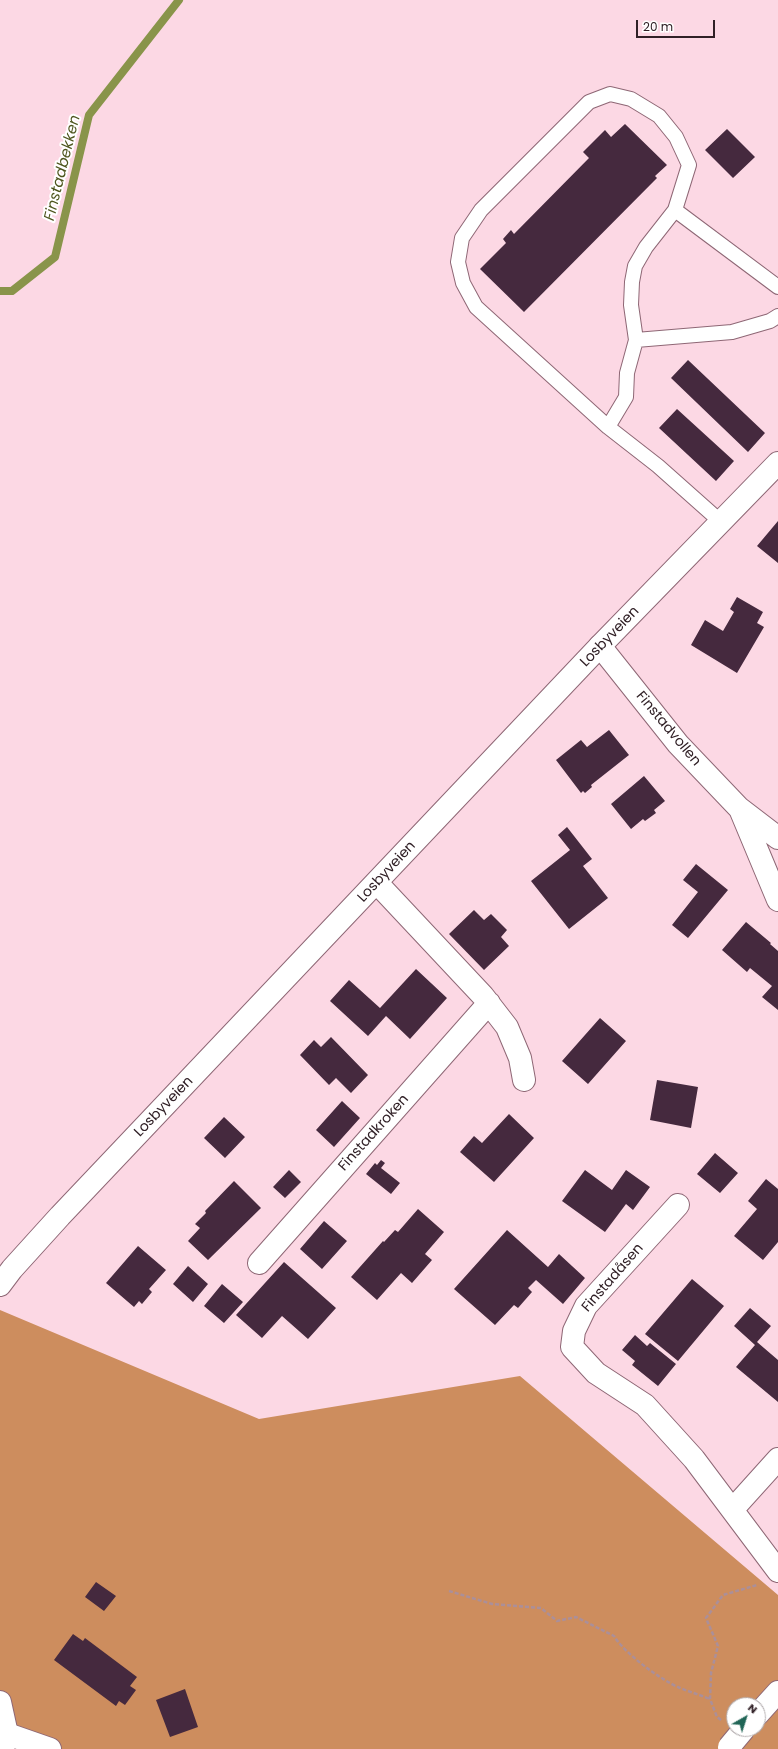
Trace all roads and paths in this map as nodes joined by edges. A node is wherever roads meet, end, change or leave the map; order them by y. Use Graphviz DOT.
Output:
graph roads {
  1 [pos="675,210"];
  2 [pos="778,287"];
  3 [pos="778,316"];
  4 [pos="636,340"];
  5 [pos="608,427"];
  6 [pos="777,467"];
  7 [pos="721,522"];
  8 [pos="600,646"];
  9 [pos="739,808"];
  10 [pos="778,838"];
  11 [pos="378,883"];
  12 [pos="778,900"];
  13 [pos="489,1004"];
  14 [pos="524,1080"];
  15 [pos="678,1205"];
  16 [pos="259,1263"];
  17 [pos="0,1285"];
  18 [pos="778,1459"];
  19 [pos="733,1509"];
  20 [pos="778,1571"];
  21 [pos="449,1591"];
  22 [pos="778,1692"];
  23 [pos="710,1699"];
  24 [pos="0,1702"];
  25 [pos="766,1705"];
  26 [pos="717,1717"];
  27 [pos="737,1737"];
  28 [pos="5,1741"];
  29 [pos="728,1748"];
  30 [pos="50,1749"];
  1 -- 2 [label="lane"];
  1 -- 4 [label="lane"];
  1 -- 5 [label="lane"];
  3 -- 4 [label="lane"];
  4 -- 5 [label="lane"];
  5 -- 7 [label="lane"];
  6 -- 7 [label="street, Losbyveien"];
  7 -- 8 [label="street, Losbyveien"];
  8 -- 9 [label="street, Finstadvollen"];
  8 -- 11 [label="street, Losbyveien"];
  9 -- 10 [label="street, Finstadvollen"];
  9 -- 12 [label="street, Finstadvollen"];
  11 -- 13 [label="street"];
  11 -- 17 [label="street, Losbyveien"];
  13 -- 14 [label="street"];
  13 -- 16 [label="street, Finstadkroken"];
  15 -- 19 [label="street, Finstadåsen"];
  18 -- 19 [label="street"];
  19 -- 20 [label="street, Finstadåsen"];
  20 -- 23 [label="path"];
  21 -- 23 [label="path"];
  22 -- 25 [label="street"];
  23 -- 26 [label="path"];
  24 -- 28 [label="street"];
  27 -- 29 [label="street, bridge"];
  28 -- 30 [label="street"];
}
